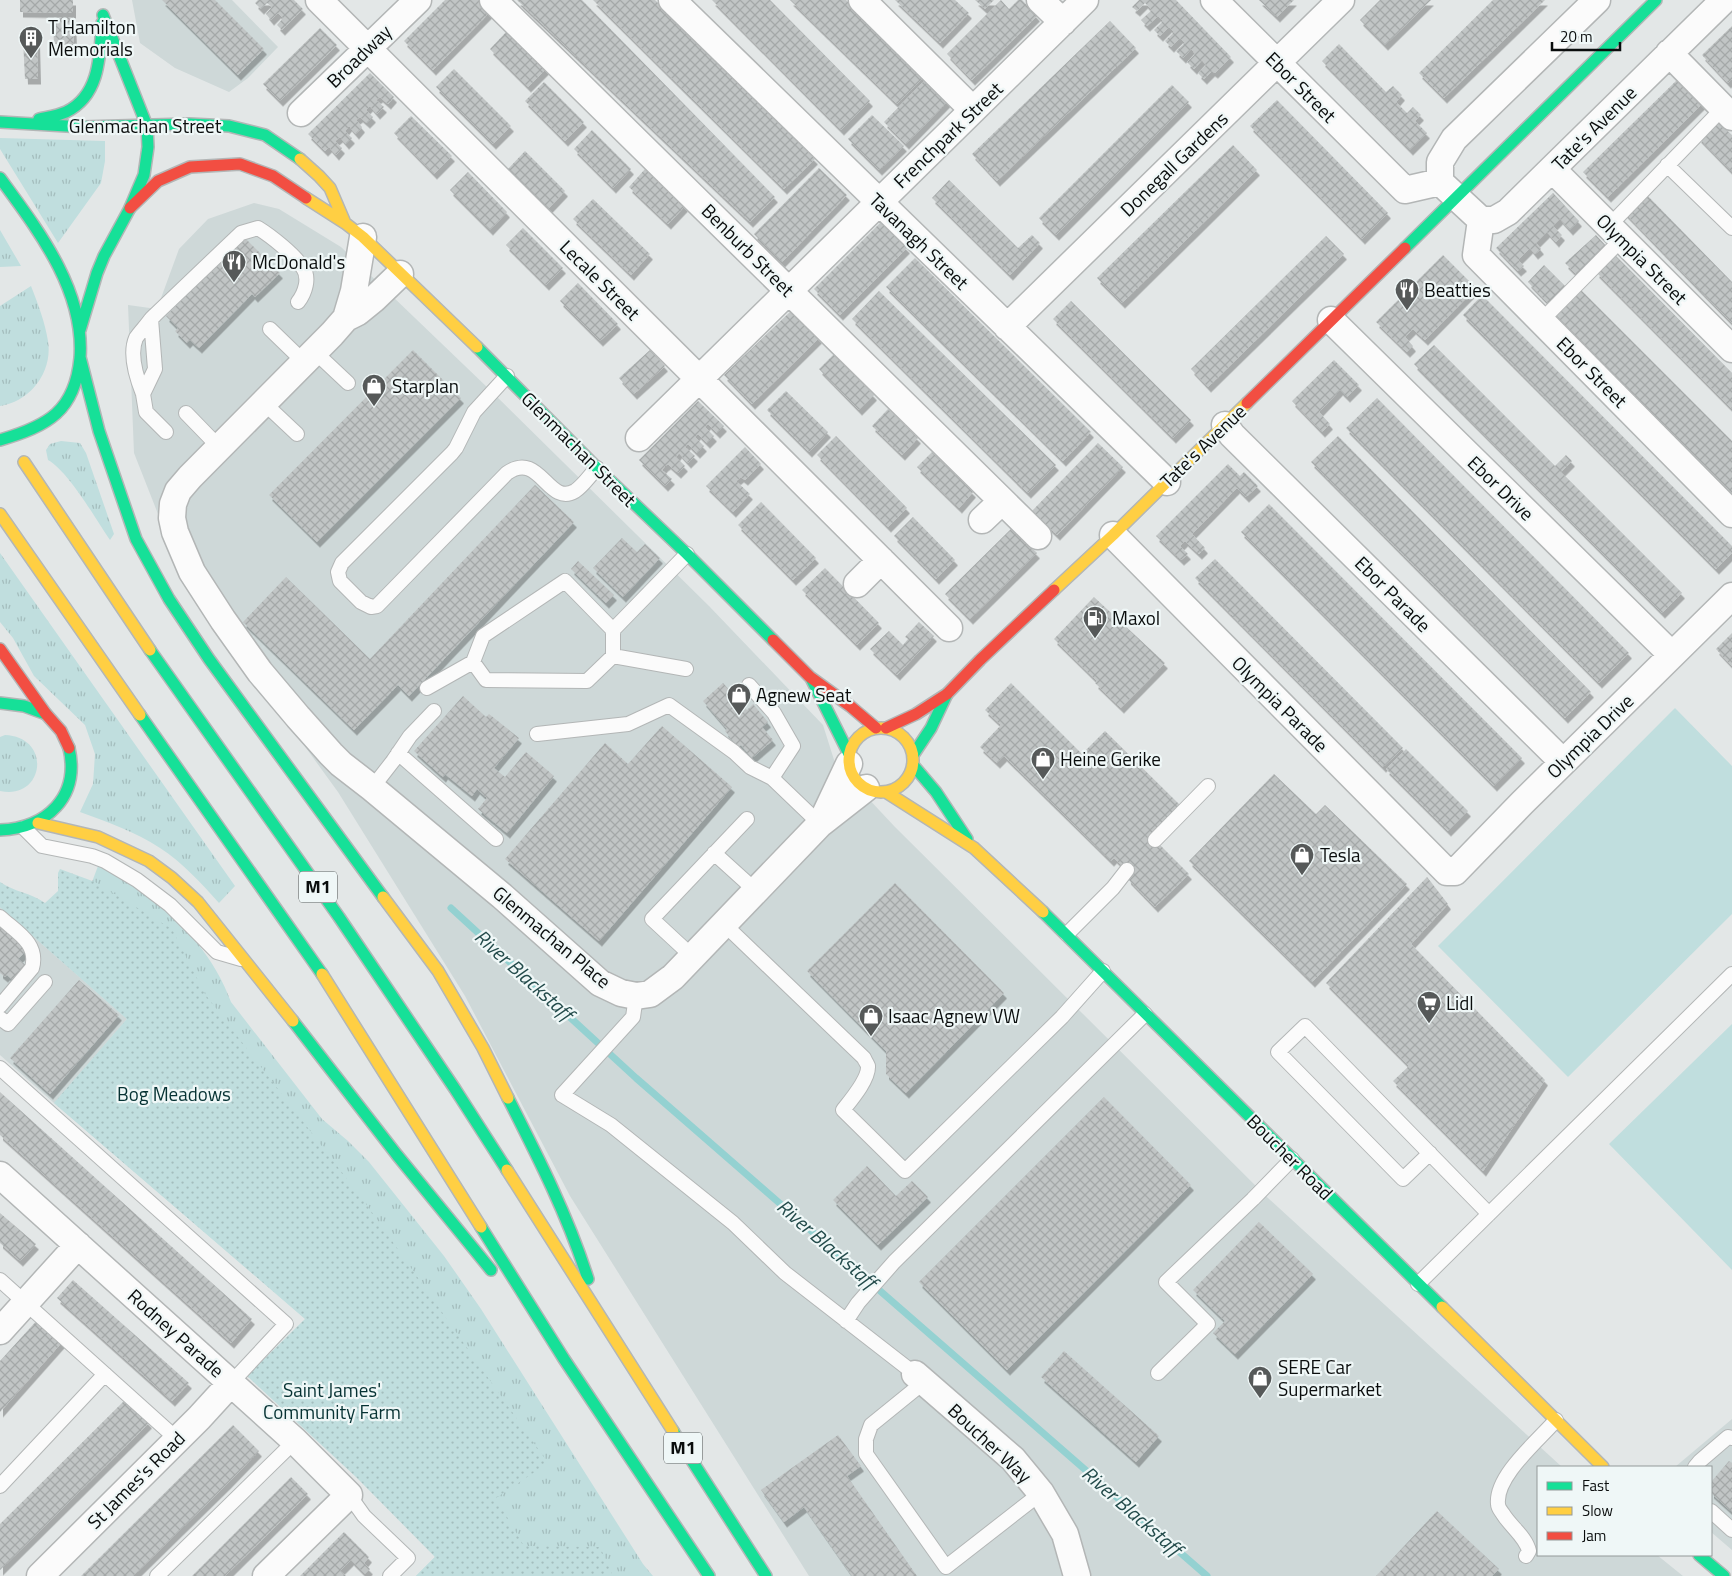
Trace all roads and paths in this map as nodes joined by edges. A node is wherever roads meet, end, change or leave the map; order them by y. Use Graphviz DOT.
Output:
graph roads {
  1 [pos="102,0"];
  2 [pos="319,0"];
  3 [pos="418,0"];
  4 [pos="494,0"];
  5 [pos="672,0"];
  6 [pos="862,0"];
  7 [pos="1040,0"];
  8 [pos="1085,0"];
  9 [pos="1214,0"];
  10 [pos="1341,0"];
  11 [pos="1597,0"];
  12 [pos="1656,0"];
  13 [pos="1724,0"];
  14 [pos="102,15"];
  15 [pos="1063,22"];
  16 [pos="368,49"];
  17 [pos="1669,54"];
  18 [pos="1277,63"];
  19 [pos="973,110"];
  20 [pos="1728,112"];
  21 [pos="301,113"];
  22 [pos="0,122"];
  23 [pos="21,124"];
  24 [pos="147,126"];
  25 [pos="1667,165"];
  26 [pos="1552,169"];
  27 [pos="0,178"];
  28 [pos="1449,189"];
  29 [pos="879,202"];
  30 [pos="130,208"];
  31 [pos="1481,220"];
  32 [pos="1732,228"];
  33 [pos="354,230"];
  34 [pos="1615,232"];
  35 [pos="400,274"];
  36 [pos="788,290"];
  37 [pos="298,302"];
  38 [pos="346,318"];
  39 [pos="151,319"];
  40 [pos="1331,320"];
  41 [pos="1542,321"];
  42 [pos="1007,327"];
  43 [pos="80,330"];
  44 [pos="270,330"];
  45 [pos="1732,349"];
  46 [pos="80,357"];
  47 [pos="309,357"];
  48 [pos="507,376"];
  49 [pos="699,379"];
  50 [pos="348,383"];
  51 [pos="143,394"];
  52 [pos="264,403"];
  53 [pos="186,414"];
  54 [pos="1225,425"];
  55 [pos="166,432"];
  56 [pos="297,434"];
  57 [pos="3,438"];
  58 [pos="639,438"];
  59 [pos="219,447"];
  60 [pos="24,462"];
  61 [pos="597,468"];
  62 [pos="1167,482"];
  63 [pos="1002,501"];
  64 [pos="0,514"];
  65 [pos="1732,514"];
  66 [pos="982,520"];
  67 [pos="1113,535"];
  68 [pos="1038,536"];
  69 [pos="686,554"];
  70 [pos="881,560"];
  71 [pos="857,584"];
  72 [pos="1732,596"];
  73 [pos="949,628"];
  74 [pos="613,630"];
  75 [pos="0,649"];
  76 [pos="1672,655"];
  77 [pos="614,656"];
  78 [pos="473,662"];
  79 [pos="686,669"];
  80 [pos="810,677"];
  81 [pos="748,685"];
  82 [pos="427,688"];
  83 [pos="946,694"];
  84 [pos="0,702"];
  85 [pos="434,711"];
  86 [pos="46,714"];
  87 [pos="881,728"];
  88 [pos="537,734"];
  89 [pos="398,753"];
  90 [pos="849,759"];
  91 [pos="913,760"];
  92 [pos="1563,762"];
  93 [pos="772,778"];
  94 [pos="1208,786"];
  95 [pos="372,788"];
  96 [pos="876,790"];
  97 [pos="747,819"];
  98 [pos="38,823"];
  99 [pos="821,823"];
  100 [pos="20,829"];
  101 [pos="0,830"];
  102 [pos="496,839"];
  103 [pos="1155,840"];
  104 [pos="0,842"];
  105 [pos="974,848"];
  106 [pos="714,853"];
  107 [pos="1126,870"];
  108 [pos="1447,872"];
  109 [pos="756,891"];
  110 [pos="0,918"];
  111 [pos="725,924"];
  112 [pos="1066,934"];
  113 [pos="693,957"];
  114 [pos="246,960"];
  115 [pos="1103,971"];
  116 [pos="1732,974"];
  117 [pos="45,982"];
  118 [pos="636,996"];
  119 [pos="0,1006"];
  120 [pos="1145,1014"];
  121 [pos="0,1018"];
  122 [pos="0,1068"];
  123 [pos="1430,1153"];
  124 [pos="1292,1159"];
  125 [pos="0,1175"];
  126 [pos="1489,1214"];
  127 [pos="78,1245"];
  128 [pos="496,1276"];
  129 [pos="0,1280"];
  130 [pos="1418,1284"];
  131 [pos="508,1291"];
  132 [pos="25,1303"];
  133 [pos="601,1319"];
  134 [pos="846,1321"];
  135 [pos="0,1331"];
  136 [pos="564,1359"];
  137 [pos="1158,1373"];
  138 [pos="105,1374"];
  139 [pos="919,1378"];
  140 [pos="231,1383"];
  141 [pos="1556,1420"];
  142 [pos="1732,1438"];
  143 [pos="178,1440"];
  144 [pos="295,1440"];
  145 [pos="1602,1466"];
  146 [pos="1696,1466"];
  147 [pos="0,1486"];
  148 [pos="1041,1493"];
  149 [pos="349,1495"];
  150 [pos="1712,1512"];
  151 [pos="1732,1530"];
  152 [pos="1526,1556"];
  153 [pos="1700,1556"];
  154 [pos="1722,1575"];
  155 [pos="40,1576"];
  156 [pos="157,1576"];
  157 [pos="266,1576"];
  158 [pos="390,1576"];
  159 [pos="709,1576"];
  160 [pos="766,1576"];
  161 [pos="1077,1576"];
  1 -- 14 [label="main road"];
  2 -- 16 [label="street, Lecale Street"];
  3 -- 16 [label="street, Broadway"];
  4 -- 36 [label="street, Benburb Street"];
  5 -- 29 [label="street, Tavanagh Street"];
  6 -- 19 [label="street"];
  7 -- 15 [label="street"];
  8 -- 15 [label="street, Frenchpark Street"];
  9 -- 18 [label="street, Ebor Street"];
  10 -- 18 [label="street, Donegall Gardens"];
  11 -- 28 [label="street"];
  12 -- 28 [label="main road, Tate's Avenue"];
  13 -- 17 [label="street, Tate's Avenue"];
  14 -- 23 [label="main road"];
  14 -- 24 [label="main road"];
  15 -- 19 [label="street, Frenchpark Street"];
  16 -- 21 [label="street, Broadway"];
  16 -- 49 [label="street, Lecale Street"];
  17 -- 20 [label="street"];
  17 -- 26 [label="street, Tate's Avenue"];
  18 -- 28 [label="street, Ebor Street"];
  18 -- 42 [label="street, Donegall Gardens"];
  19 -- 29 [label="street, Frenchpark Street"];
  20 -- 25 [label="lane"];
  22 -- 23 [label="main road, Glenmachan Street"];
  23 -- 24 [label="main road, Glenmachan Street"];
  24 -- 30 [label="main road"];
  24 -- 33 [label="main road, Glenmachan Street"];
  25 -- 32 [label="lane"];
  25 -- 34 [label="lane"];
  26 -- 31 [label="street, Tate's Avenue"];
  26 -- 34 [label="street, Olympia Street"];
  27 -- 43 [label="main road"];
  28 -- 31 [label="street"];
  28 -- 40 [label="main road, Tate's Avenue"];
  29 -- 36 [label="street, Frenchpark Street"];
  29 -- 42 [label="street, Tavanagh Street"];
  30 -- 33 [label="main road, Glenmachan Street"];
  30 -- 43 [label="main road"];
  31 -- 41 [label="street, Ebor Street"];
  33 -- 35 [label="main road, Glenmachan Street"];
  33 -- 38 [label="street"];
  34 -- 41 [label="lane"];
  34 -- 45 [label="street, Olympia Street"];
  35 -- 38 [label="street"];
  35 -- 48 [label="main road, Glenmachan Street"];
  36 -- 49 [label="street, Frenchpark Street"];
  36 -- 63 [label="street, Benburb Street"];
  37 -- 39 [label="lane"];
  38 -- 47 [label="street, Glenmachan Place"];
  39 -- 51 [label="lane"];
  39 -- 51 [label="lane"];
  40 -- 54 [label="main road, Tate's Avenue"];
  40 -- 76 [label="street, Ebor Drive"];
  41 -- 65 [label="street, Ebor Street"];
  42 -- 62 [label="street, Tavanagh Street"];
  43 -- 46 [label="main road"];
  44 -- 47 [label="lane"];
  46 -- 57 [label="main road"];
  46 -- 133 [label="main road"];
  47 -- 50 [label="lane"];
  47 -- 52 [label="street, Glenmachan Place"];
  48 -- 61 [label="main road, Glenmachan Street"];
  48 -- 61 [label="lane"];
  49 -- 58 [label="street, Frenchpark Street"];
  49 -- 70 [label="street, Lecale Street"];
  51 -- 55 [label="lane"];
  52 -- 56 [label="lane"];
  52 -- 59 [label="street, Glenmachan Place"];
  53 -- 59 [label="lane"];
  54 -- 62 [label="main road, Tate's Avenue"];
  54 -- 92 [label="street, Ebor Parade"];
  59 -- 95 [label="street, Glenmachan Place"];
  60 -- 133 [label="main road, M1"];
  61 -- 69 [label="main road, Glenmachan Street"];
  62 -- 67 [label="main road, Tate's Avenue"];
  63 -- 66 [label="street"];
  63 -- 68 [label="street, Benburb Street"];
  64 -- 136 [label="main road, M1"];
  67 -- 83 [label="main road, Tate's Avenue"];
  67 -- 108 [label="street, Olympia Parade"];
  69 -- 74 [label="lane"];
  69 -- 80 [label="main road, Glenmachan Street"];
  70 -- 71 [label="street"];
  70 -- 73 [label="street, Lecale Street"];
  72 -- 76 [label="street, Olympia Drive"];
  74 -- 77 [label="lane"];
  74 -- 78 [label="lane"];
  75 -- 86 [label="main road"];
  76 -- 92 [label="street, Olympia Drive"];
  77 -- 78 [label="lane"];
  77 -- 79 [label="lane"];
  78 -- 82 [label="lane"];
  80 -- 87 [label="main road, Glenmachan Street"];
  80 -- 90 [label="main road, Glenmachan Street"];
  81 -- 93 [label="lane"];
  83 -- 87 [label="main road, Tate's Avenue"];
  83 -- 91 [label="main road, Tate's Avenue"];
  84 -- 86 [label="main road"];
  85 -- 89 [label="lane"];
  86 -- 98 [label="main road"];
  87 -- 90 [label="main road"];
  87 -- 91 [label="main road"];
  88 -- 93 [label="lane"];
  89 -- 95 [label="lane"];
  89 -- 102 [label="lane"];
  90 -- 96 [label="main road"];
  90 -- 99 [label="street"];
  91 -- 96 [label="main road"];
  91 -- 105 [label="main road, Boucher Road"];
  92 -- 108 [label="street, Olympia Drive"];
  93 -- 99 [label="lane"];
  94 -- 103 [label="lane"];
  95 -- 118 [label="street, Glenmachan Place"];
  96 -- 99 [label="street"];
  96 -- 105 [label="main road, Boucher Road"];
  97 -- 106 [label="lane"];
  98 -- 100 [label="main road"];
  98 -- 114 [label="main road"];
  99 -- 109 [label="street"];
  100 -- 101 [label="main road"];
  100 -- 104 [label="main road"];
  100 -- 114 [label="lane"];
  105 -- 112 [label="main road, Boucher Road"];
  106 -- 109 [label="lane"];
  106 -- 113 [label="lane"];
  107 -- 112 [label="lane"];
  109 -- 111 [label="street"];
  110 -- 119 [label="lane"];
  111 -- 113 [label="street"];
  111 -- 115 [label="lane"];
  112 -- 115 [label="main road, Boucher Road"];
  113 -- 118 [label="street"];
  114 -- 128 [label="main road"];
  115 -- 120 [label="main road, Boucher Road"];
  116 -- 126 [label="lane"];
  117 -- 121 [label="lane"];
  118 -- 134 [label="lane"];
  120 -- 124 [label="main road, Boucher Road"];
  120 -- 134 [label="lane"];
  122 -- 140 [label="lane"];
  123 -- 123 [label="lane"];
  123 -- 126 [label="lane"];
  124 -- 130 [label="main road, Boucher Road"];
  124 -- 137 [label="lane"];
  125 -- 127 [label="street, Rodney Parade"];
  126 -- 130 [label="lane"];
  127 -- 132 [label="street"];
  127 -- 140 [label="street, Rodney Parade"];
  129 -- 132 [label="lane"];
  130 -- 141 [label="main road, Boucher Road"];
  131 -- 136 [label="main road"];
  132 -- 135 [label="street"];
  132 -- 138 [label="lane"];
  133 -- 160 [label="main road, M1"];
  134 -- 139 [label="lane"];
  136 -- 159 [label="main road, M1"];
  138 -- 143 [label="lane"];
  138 -- 147 [label="lane"];
  139 -- 148 [label="street, Boucher Way"];
  139 -- 148 [label="lane"];
  140 -- 143 [label="street, St James's Road"];
  140 -- 144 [label="street, Rodney Parade"];
  141 -- 145 [label="main road, Boucher Road"];
  141 -- 152 [label="lane"];
  142 -- 146 [label="lane"];
  143 -- 155 [label="street, St James's Road"];
  144 -- 149 [label="street, Rodney Parade"];
  144 -- 156 [label="lane"];
  148 -- 161 [label="street, Boucher Way"];
  149 -- 157 [label="street"];
  149 -- 158 [label="lane"];
  150 -- 151 [label="lane"];
  153 -- 154 [label="main road"];
}
